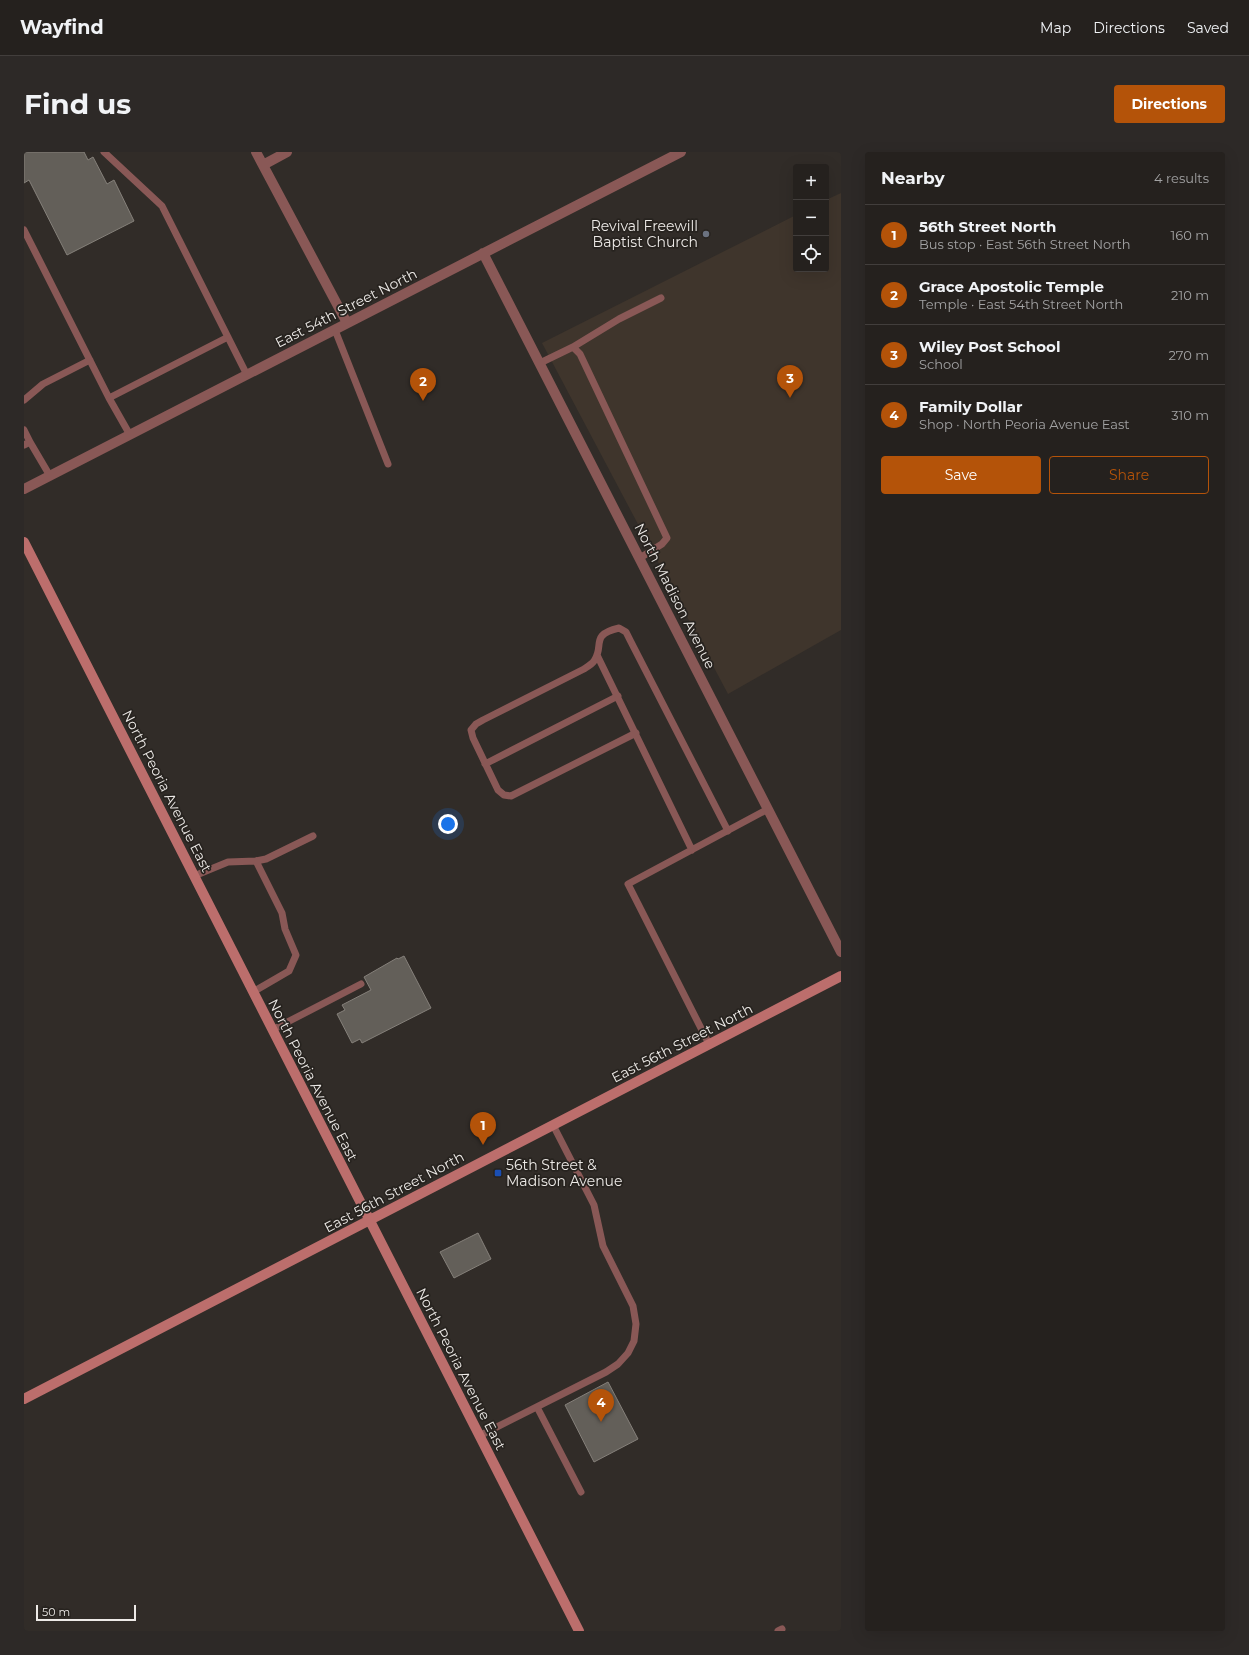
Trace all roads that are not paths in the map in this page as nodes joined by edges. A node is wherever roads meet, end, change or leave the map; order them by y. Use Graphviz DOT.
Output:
graph roads {
  1 [pos="104,152"];
  2 [pos="256,152"];
  3 [pos="287,152"];
  4 [pos="681,152"];
  5 [pos="262,165"];
  6 [pos="24,230"];
  7 [pos="483,253"];
  8 [pos="661,298"];
  9 [pos="347,323"];
  10 [pos="335,330"];
  11 [pos="228,338"];
  12 [pos="573,347"];
  13 [pos="90,360"];
  14 [pos="540,363"];
  15 [pos="247,375"];
  16 [pos="109,398"];
  17 [pos="24,400"];
  18 [pos="24,430"];
  19 [pos="130,435"];
  20 [pos="27,443"];
  21 [pos="388,464"];
  22 [pos="50,476"];
  23 [pos="24,489"];
  24 [pos="24,542"];
  25 [pos="640,558"];
  26 [pos="597,655"];
  27 [pos="618,696"];
  28 [pos="636,733"];
  29 [pos="485,764"];
  30 [pos="768,809"];
  31 [pos="728,831"];
  32 [pos="313,836"];
  33 [pos="692,850"];
  34 [pos="256,861"];
  35 [pos="194,876"];
  36 [pos="841,952"];
  37 [pos="841,976"];
  38 [pos="361,984"];
  39 [pos="253,992"];
  40 [pos="272,1030"];
  41 [pos="709,1044"];
  42 [pos="553,1125"];
  43 [pos="369,1220"];
  44 [pos="24,1400"];
  45 [pos="537,1407"];
  46 [pos="479,1436"];
  47 [pos="581,1492"];
  48 [pos="579,1631"];
  1 -- 11 [label="lane"];
  2 -- 5 [label="street"];
  3 -- 5 [label="street"];
  4 -- 7 [label="street, East 54th Street North"];
  5 -- 9 [label="street"];
  6 -- 13 [label="lane"];
  7 -- 9 [label="street, East 54th Street North"];
  7 -- 14 [label="street, North Madison Avenue"];
  8 -- 12 [label="lane"];
  9 -- 10 [label="street, East 54th Street North"];
  10 -- 15 [label="street, East 54th Street North"];
  10 -- 21 [label="lane"];
  11 -- 15 [label="lane"];
  11 -- 16 [label="lane"];
  12 -- 14 [label="lane"];
  12 -- 25 [label="lane"];
  13 -- 16 [label="lane"];
  13 -- 17 [label="lane"];
  14 -- 25 [label="street, North Madison Avenue"];
  15 -- 19 [label="street, East 54th Street North"];
  16 -- 19 [label="lane"];
  18 -- 20 [label="lane"];
  19 -- 22 [label="street, East 54th Street North"];
  20 -- 22 [label="lane"];
  22 -- 23 [label="street, East 54th Street North"];
  24 -- 35 [label="main road, North Peoria Avenue East"];
  25 -- 30 [label="street, North Madison Avenue"];
  26 -- 27 [label="lane"];
  26 -- 29 [label="lane"];
  26 -- 31 [label="lane"];
  27 -- 28 [label="lane"];
  27 -- 29 [label="lane"];
  28 -- 29 [label="lane"];
  28 -- 33 [label="lane"];
  30 -- 31 [label="lane"];
  30 -- 36 [label="street, North Madison Avenue"];
  31 -- 33 [label="lane"];
  32 -- 34 [label="lane"];
  33 -- 41 [label="lane"];
  34 -- 35 [label="lane"];
  34 -- 39 [label="lane"];
  35 -- 39 [label="main road, North Peoria Avenue East"];
  37 -- 41 [label="main road, East 56th Street North"];
  38 -- 40 [label="lane"];
  39 -- 40 [label="main road, North Peoria Avenue East"];
  40 -- 43 [label="main road, North Peoria Avenue East"];
  41 -- 42 [label="main road, East 56th Street North"];
  42 -- 43 [label="main road, East 56th Street North"];
  42 -- 45 [label="lane"];
  43 -- 44 [label="main road, East 56th Street North"];
  43 -- 46 [label="main road, North Peoria Avenue East"];
  45 -- 46 [label="lane"];
  45 -- 47 [label="lane"];
  46 -- 48 [label="main road, North Peoria Avenue East"];
}
